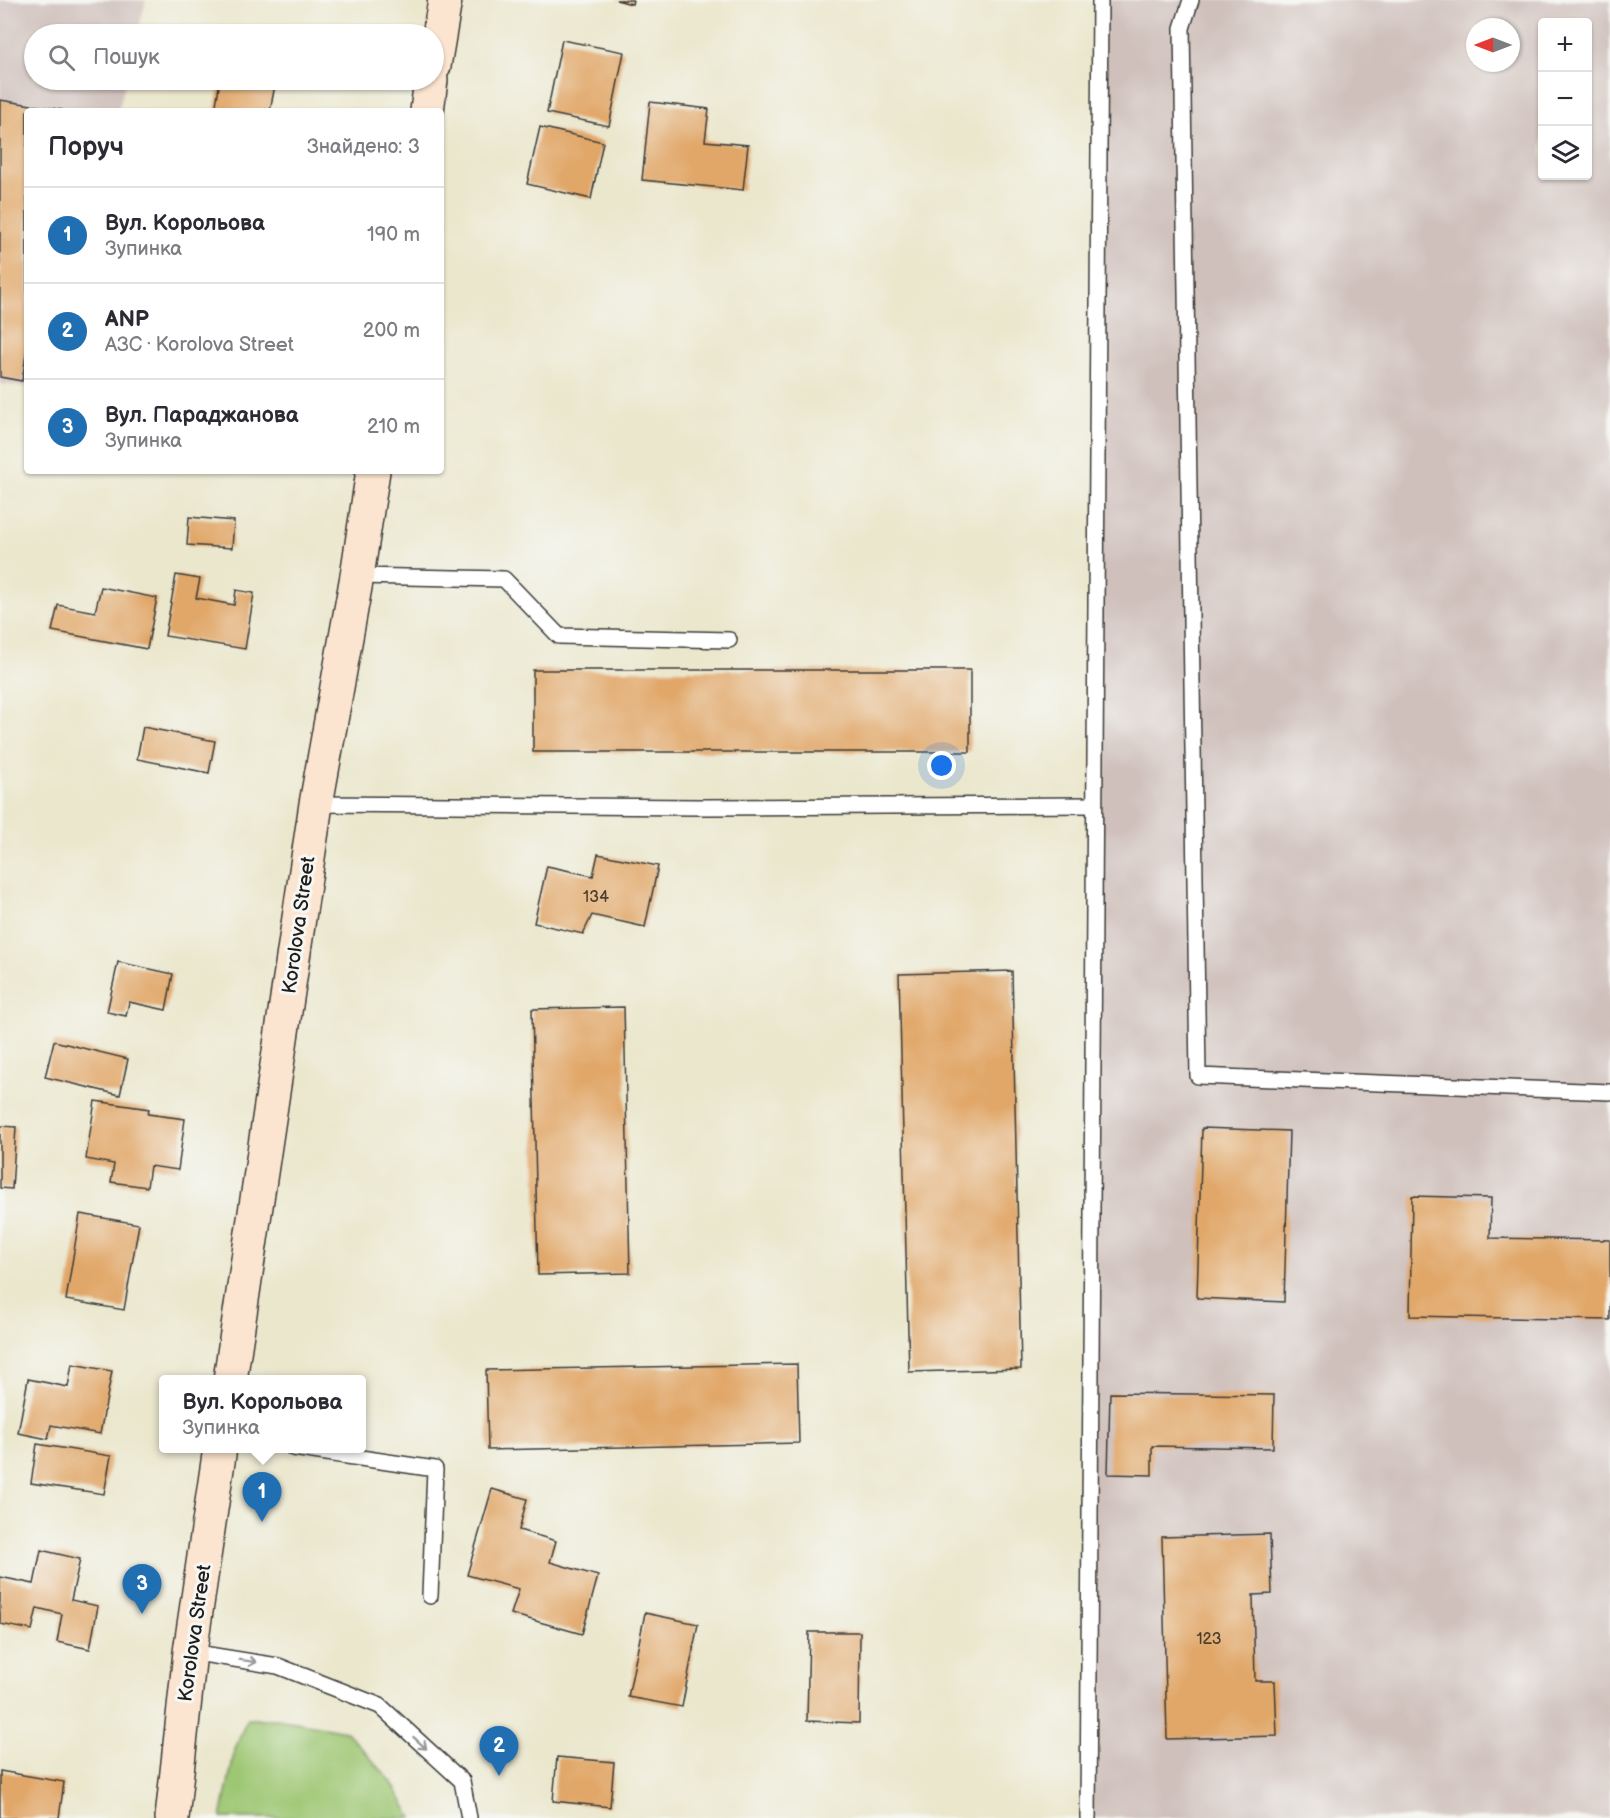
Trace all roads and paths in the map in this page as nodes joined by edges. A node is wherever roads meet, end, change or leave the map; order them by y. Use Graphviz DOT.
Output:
graph roads {
  1 [pos="445,0"];
  2 [pos="1100,0"];
  3 [pos="1191,0"];
  4 [pos="441,24"];
  5 [pos="430,90"];
  6 [pos="427,108"];
  7 [pos="373,474"];
  8 [pos="357,576"];
  9 [pos="729,640"];
  10 [pos="316,804"];
  11 [pos="1094,806"];
  12 [pos="1610,1092"];
  13 [pos="231,1375"];
  14 [pos="219,1453"];
  15 [pos="321,1453"];
  16 [pos="430,1596"];
  17 [pos="190,1652"];
  18 [pos="172,1818"];
  19 [pos="469,1818"];
  20 [pos="1088,1818"];
  1 -- 4 [label="main road"];
  2 -- 11 [label="lane"];
  3 -- 12 [label="lane"];
  5 -- 6 [label="main road"];
  7 -- 8 [label="main road, Korolova Street"];
  8 -- 9 [label="lane"];
  8 -- 10 [label="main road, Korolova Street"];
  10 -- 11 [label="lane"];
  10 -- 13 [label="main road, Korolova Street"];
  11 -- 20 [label="lane"];
  14 -- 17 [label="main road, Korolova Street"];
  15 -- 16 [label="lane"];
  17 -- 18 [label="main road, Korolova Street"];
  17 -- 19 [label="lane, one-way"];
}
